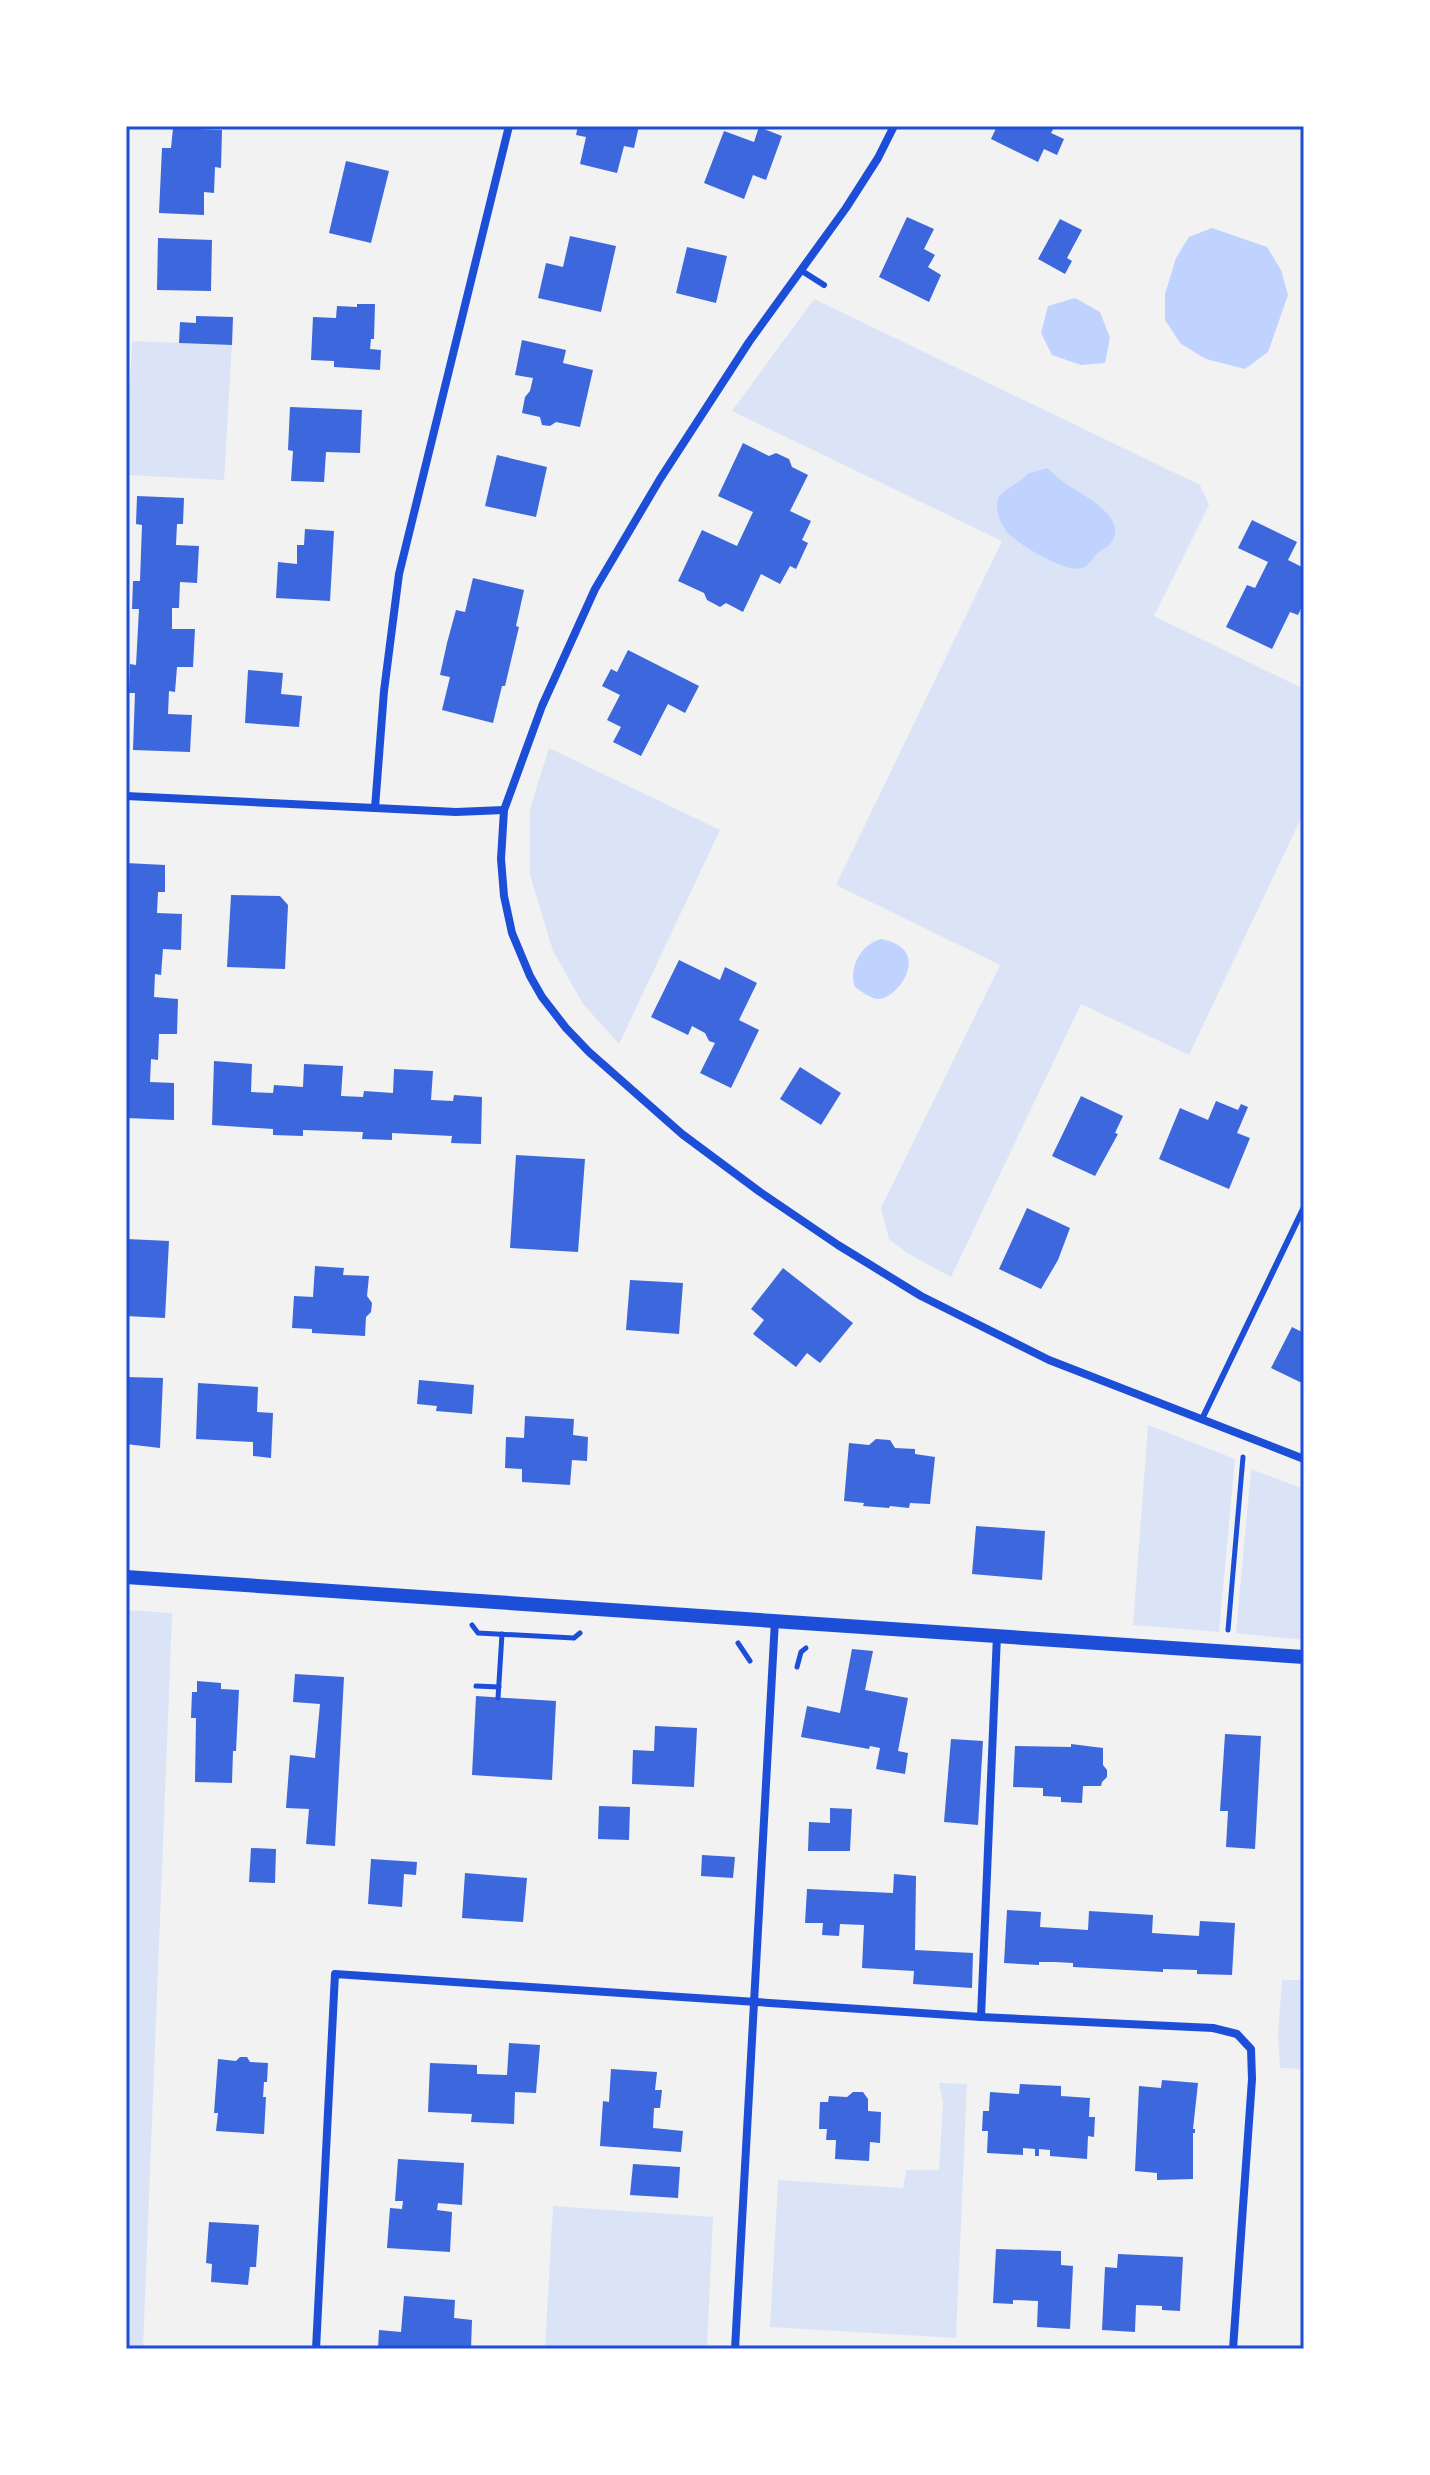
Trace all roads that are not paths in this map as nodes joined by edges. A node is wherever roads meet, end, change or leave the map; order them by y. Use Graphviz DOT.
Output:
graph roads {
  1 [pos="509,126"];
  2 [pos="894,126"];
  3 [pos="802,271"];
  4 [pos="824,285"];
  5 [pos="126,796"];
  6 [pos="375,808"];
  7 [pos="504,810"];
  8 [pos="1304,1207"];
  9 [pos="1202,1419"];
  10 [pos="1304,1459"];
  11 [pos="126,1577"];
  12 [pos="775,1620"];
  13 [pos="997,1635"];
  14 [pos="1304,1657"];
  15 [pos="755,2001"];
  16 [pos="981,2017"];
  17 [pos="316,2349"];
  18 [pos="735,2349"];
  19 [pos="1233,2349"];
  1 -- 6 [label="street"];
  2 -- 3 [label="street"];
  3 -- 4 [label="lane"];
  3 -- 7 [label="street"];
  5 -- 6 [label="street"];
  6 -- 7 [label="street"];
  7 -- 9 [label="street"];
  8 -- 9 [label="lane"];
  9 -- 10 [label="street"];
  11 -- 12 [label="street"];
  12 -- 13 [label="street"];
  12 -- 15 [label="street"];
  13 -- 14 [label="street"];
  13 -- 16 [label="street"];
  15 -- 16 [label="street"];
  15 -- 17 [label="street"];
  15 -- 18 [label="street"];
  16 -- 19 [label="street"];
}
